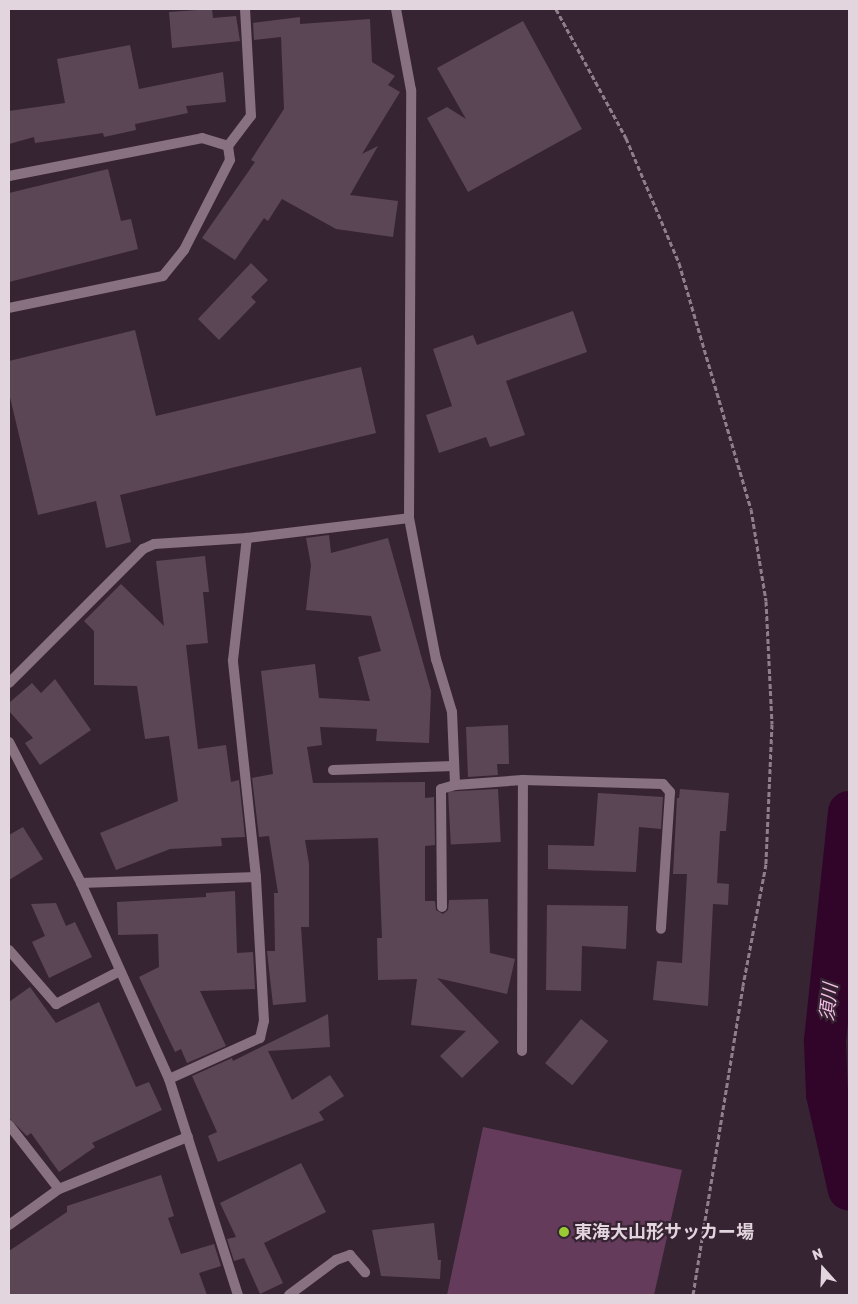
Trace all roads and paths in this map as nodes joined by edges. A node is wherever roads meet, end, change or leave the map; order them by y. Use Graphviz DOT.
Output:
graph roads {
  1 [pos="245,9"];
  2 [pos="396,9"];
  3 [pos="556,9"];
  4 [pos="228,146"];
  5 [pos="9,176"];
  6 [pos="9,308"];
  7 [pos="409,518"];
  8 [pos="246,538"];
  9 [pos="9,683"];
  10 [pos="9,742"];
  11 [pos="454,766"];
  12 [pos="333,770"];
  13 [pos="523,780"];
  14 [pos="455,785"];
  15 [pos="256,876"];
  16 [pos="81,883"];
  17 [pos="442,907"];
  18 [pos="661,929"];
  19 [pos="9,950"];
  20 [pos="120,971"];
  21 [pos="522,1051"];
  22 [pos="169,1079"];
  23 [pos="9,1125"];
  24 [pos="188,1137"];
  25 [pos="59,1190"];
  26 [pos="9,1225"];
  27 [pos="365,1272"];
  28 [pos="238,1295"];
  29 [pos="288,1295"];
  30 [pos="693,1295"];
  1 -- 4 [label="street"];
  2 -- 7 [label="street"];
  3 -- 30 [label="path"];
  4 -- 5 [label="street"];
  4 -- 6 [label="street"];
  7 -- 8 [label="street"];
  7 -- 11 [label="street"];
  8 -- 9 [label="street"];
  8 -- 15 [label="street"];
  10 -- 16 [label="street"];
  11 -- 12 [label="street"];
  11 -- 14 [label="street"];
  13 -- 14 [label="street"];
  13 -- 18 [label="street"];
  13 -- 21 [label="street"];
  14 -- 17 [label="street"];
  15 -- 16 [label="street"];
  15 -- 22 [label="street"];
  16 -- 20 [label="street"];
  19 -- 20 [label="street"];
  20 -- 22 [label="street"];
  22 -- 24 [label="street"];
  23 -- 25 [label="street"];
  24 -- 25 [label="street"];
  24 -- 28 [label="street"];
  25 -- 26 [label="street"];
  27 -- 29 [label="street"];
}
